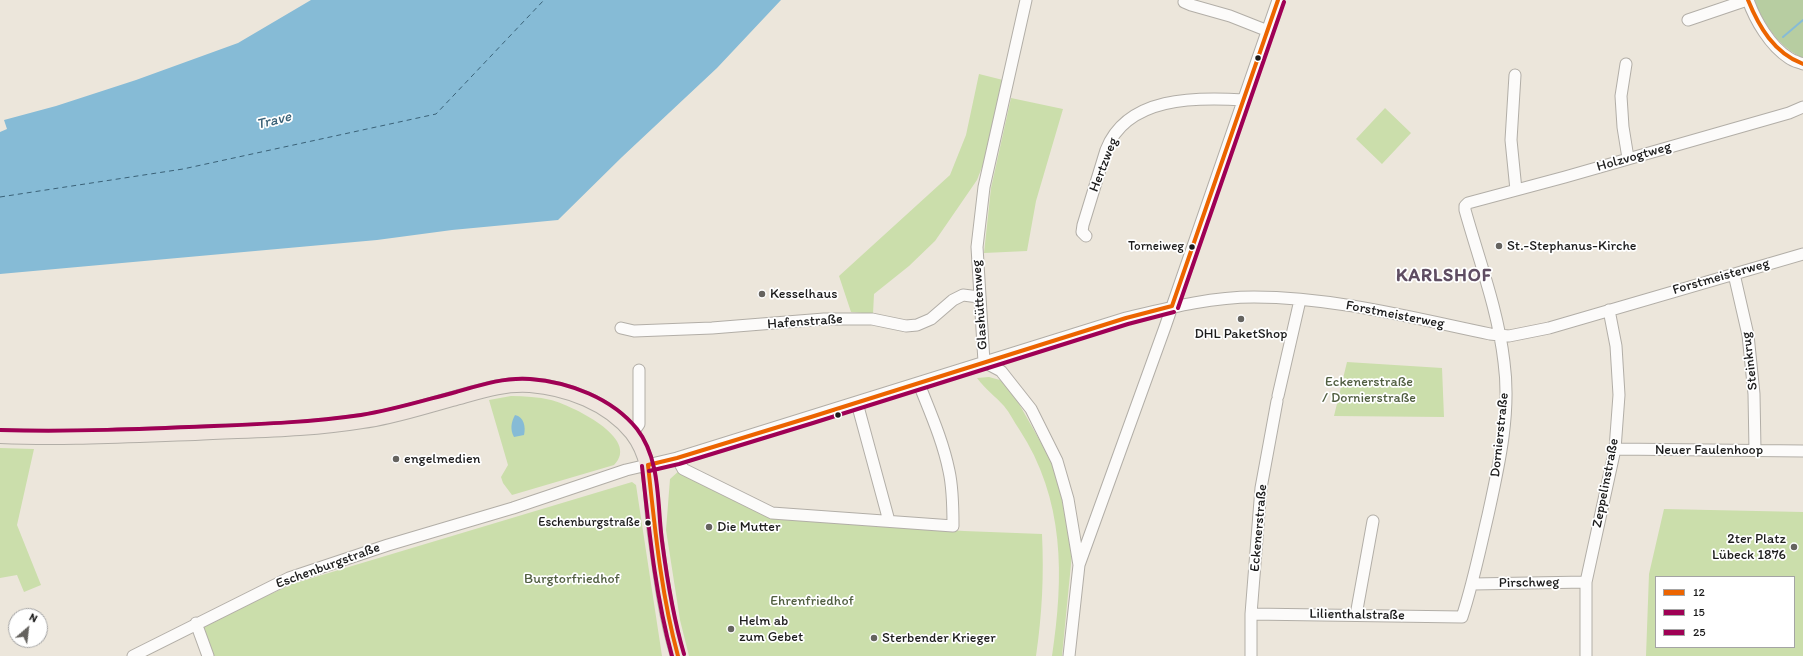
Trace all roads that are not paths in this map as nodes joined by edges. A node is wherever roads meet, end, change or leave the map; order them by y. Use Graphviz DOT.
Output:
graph roads {
  1 [pos="1026,0"];
  2 [pos="1278,0"];
  3 [pos="1747,0"];
  4 [pos="1184,2"];
  5 [pos="1688,20"];
  6 [pos="1268,31"];
  7 [pos="1626,64"];
  8 [pos="1803,64"];
  9 [pos="1515,75"];
  10 [pos="1244,100"];
  11 [pos="1803,108"];
  12 [pos="1628,158"];
  13 [pos="1516,190"];
  14 [pos="1465,206"];
  15 [pos="1086,236"];
  16 [pos="1803,254"];
  17 [pos="1734,274"];
  18 [pos="979,297"];
  19 [pos="1300,300"];
  20 [pos="1172,306"];
  21 [pos="1609,310"];
  22 [pos="621,328"];
  23 [pos="1500,336"];
  24 [pos="984,362"];
  25 [pos="639,370"];
  26 [pos="919,384"];
  27 [pos="857,403"];
  28 [pos="632,434"];
  29 [pos="0,436"];
  30 [pos="1615,449"];
  31 [pos="1755,450"];
  32 [pos="1803,451"];
  33 [pos="677,458"];
  34 [pos="648,464"];
  35 [pos="889,521"];
  36 [pos="1373,521"];
  37 [pos="1078,565"];
  38 [pos="1586,582"];
  39 [pos="1473,584"];
  40 [pos="1251,614"];
  41 [pos="1356,615"];
  42 [pos="1462,617"];
  43 [pos="196,623"];
  44 [pos="670,629"];
  45 [pos="133,656"];
  46 [pos="208,656"];
  47 [pos="671,656"];
  48 [pos="678,656"];
  49 [pos="1068,656"];
  50 [pos="1251,656"];
  51 [pos="1586,656"];
  1 -- 18 [label="street, Glashüttenweg"];
  2 -- 6 [label="street"];
  3 -- 5 [label="street"];
  3 -- 8 [label="street"];
  4 -- 6 [label="street"];
  6 -- 10 [label="street"];
  7 -- 12 [label="street"];
  9 -- 13 [label="street"];
  10 -- 15 [label="street, Hertzweg"];
  10 -- 20 [label="street"];
  11 -- 12 [label="street, Holzvogtweg"];
  12 -- 13 [label="street, Holzvogtweg"];
  13 -- 14 [label="street, Holzvogtweg"];
  14 -- 23 [label="street, Dornierstraße"];
  16 -- 17 [label="street, Forstmeisterweg"];
  17 -- 21 [label="street, Forstmeisterweg"];
  17 -- 31 [label="street, Steinkrug"];
  18 -- 22 [label="street, Hafenstraße"];
  18 -- 24 [label="street, Glashüttenweg"];
  19 -- 20 [label="street, Forstmeisterweg"];
  19 -- 23 [label="street, Forstmeisterweg"];
  19 -- 40 [label="street, Eckenerstraße"];
  20 -- 24 [label="street, Forstmeisterweg"];
  20 -- 37 [label="street"];
  21 -- 23 [label="street, Forstmeisterweg"];
  21 -- 30 [label="street, Zeppelinstraße"];
  23 -- 39 [label="street, Dornierstraße"];
  24 -- 26 [label="street, Forstmeisterweg"];
  24 -- 37 [label="street, Glashüttenweg"];
  25 -- 28 [label="street"];
  26 -- 27 [label="street, Forstmeisterweg"];
  26 -- 35 [label="street"];
  27 -- 33 [label="street, Eschenburgstraße"];
  27 -- 35 [label="street"];
  28 -- 29 [label="main road"];
  28 -- 34 [label="main road"];
  30 -- 31 [label="street, Neuer Faulenhoop"];
  30 -- 38 [label="street, Zeppelinstraße"];
  31 -- 32 [label="street, Neuer Faulenhoop"];
  33 -- 34 [label="street, Eschenburgstraße"];
  33 -- 35 [label="street"];
  34 -- 43 [label="street, Eschenburgstraße"];
  34 -- 44 [label="main road"];
  36 -- 41 [label="street"];
  37 -- 49 [label="street, Glashüttenweg"];
  38 -- 39 [label="street, Pirschweg"];
  38 -- 51 [label="street, Zeppelinstraße"];
  39 -- 42 [label="street, Dornierstraße"];
  40 -- 41 [label="street, Lilienthalstraße"];
  40 -- 50 [label="street, Eckenerstraße"];
  41 -- 42 [label="street, Lilienthalstraße"];
  43 -- 45 [label="street, Eschenburgstraße"];
  43 -- 46 [label="street"];
  44 -- 47 [label="main road"];
  44 -- 48 [label="main road"];
}
